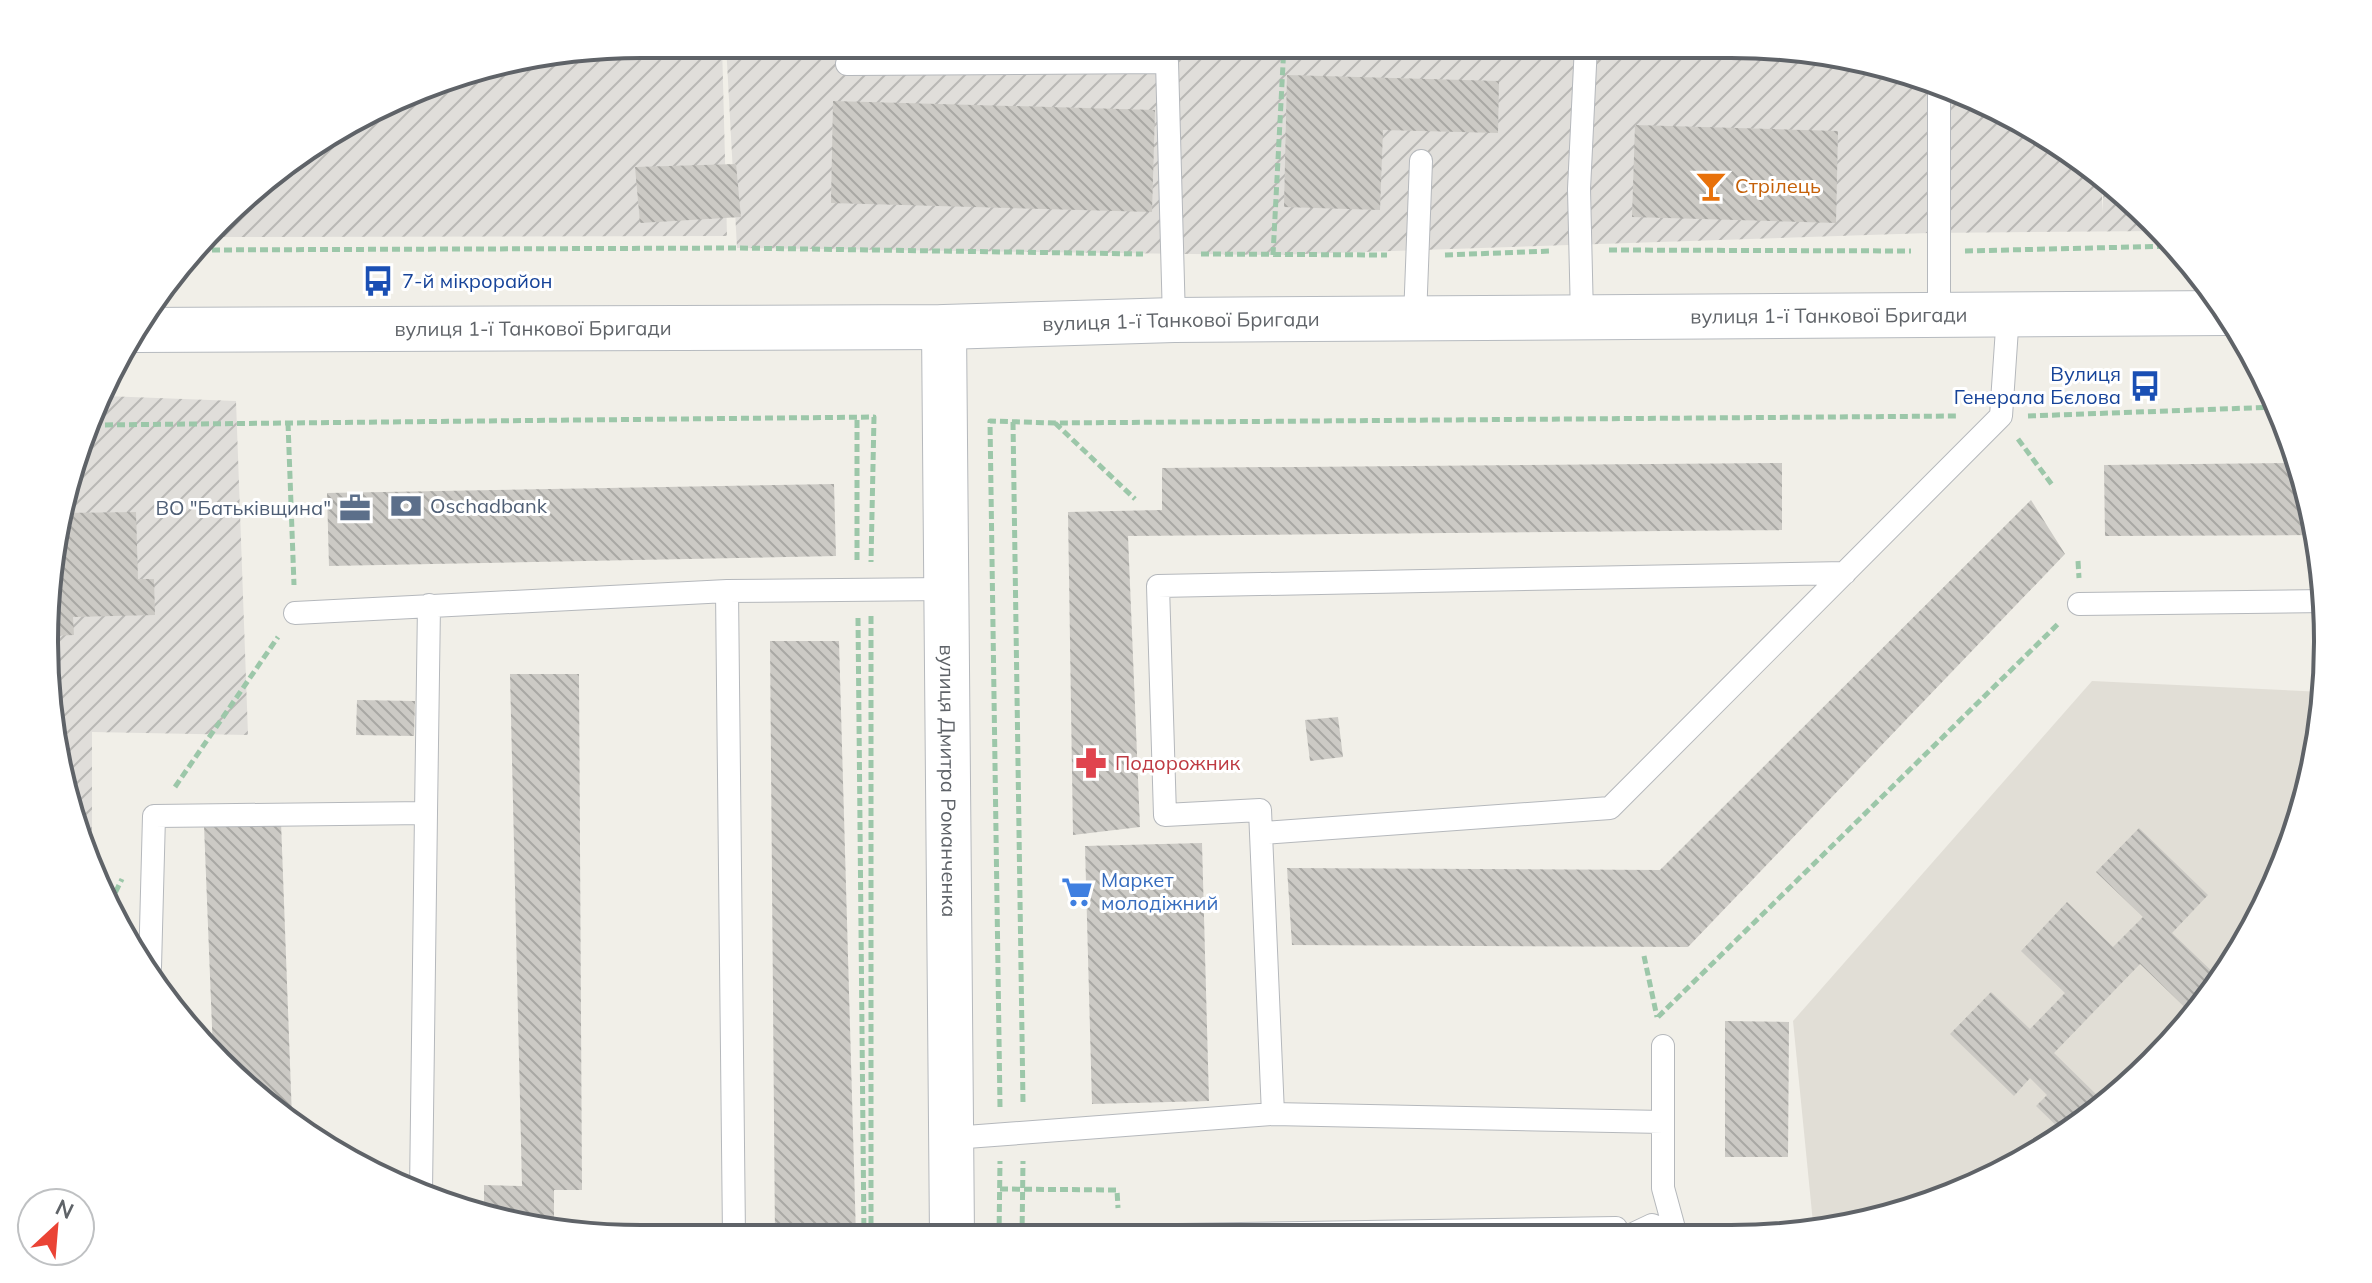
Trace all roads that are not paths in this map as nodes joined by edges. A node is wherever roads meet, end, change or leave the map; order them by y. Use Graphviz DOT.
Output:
graph roads {
  1 [pos="1585,58"];
  2 [pos="847,64"];
  3 [pos="1939,97"];
  4 [pos="1421,161"];
  5 [pos="1939,313"];
  6 [pos="2213,313"];
  7 [pos="2008,314"];
  8 [pos="1582,317"];
  9 [pos="1415,318"];
  10 [pos="1174,320"];
  11 [pos="944,327"];
  12 [pos="148,330"];
  13 [pos="1845,573"];
  14 [pos="945,589"];
  15 [pos="727,591"];
  16 [pos="2313,601"];
  17 [pos="2079,604"];
  18 [pos="429,605"];
  19 [pos="295,613"];
  20 [pos="426,813"];
  21 [pos="1262,833"];
  22 [pos="150,957"];
  23 [pos="1663,1046"];
  24 [pos="1273,1114"];
  25 [pos="1663,1122"];
  26 [pos="953,1138"];
  27 [pos="421,1182"];
  28 [pos="734,1225"];
  29 [pos="952,1225"];
  30 [pos="1674,1225"];
  1 -- 8 [label="lane"];
  2 -- 10 [label="lane"];
  3 -- 5 [label="lane"];
  4 -- 9 [label="lane"];
  5 -- 7 [label="main road, вулиця 1-ї Танкової Бригади"];
  5 -- 8 [label="main road, вулиця 1-ї Танкової Бригади"];
  6 -- 7 [label="main road, вулиця 1-ї Танкової Бригади"];
  7 -- 13 [label="lane"];
  8 -- 9 [label="main road, вулиця 1-ї Танкової Бригади"];
  9 -- 10 [label="main road, вулиця 1-ї Танкової Бригади"];
  10 -- 11 [label="main road, вулиця 1-ї Танкової Бригади"];
  11 -- 12 [label="main road, вулиця 1-ї Танкової Бригади"];
  11 -- 14 [label="main road, вулиця Дмитра Романченка"];
  13 -- 21 [label="lane"];
  13 -- 21 [label="lane"];
  14 -- 15 [label="lane"];
  14 -- 26 [label="main road, вулиця Дмитра Романченка"];
  15 -- 18 [label="lane"];
  15 -- 28 [label="lane"];
  16 -- 17 [label="lane"];
  18 -- 19 [label="lane"];
  18 -- 20 [label="lane"];
  20 -- 22 [label="lane"];
  20 -- 27 [label="lane"];
  21 -- 24 [label="lane"];
  23 -- 25 [label="lane"];
  24 -- 25 [label="lane"];
  24 -- 26 [label="lane"];
  25 -- 30 [label="lane"];
  26 -- 29 [label="main road, вулиця Дмитра Романченка"];
}
